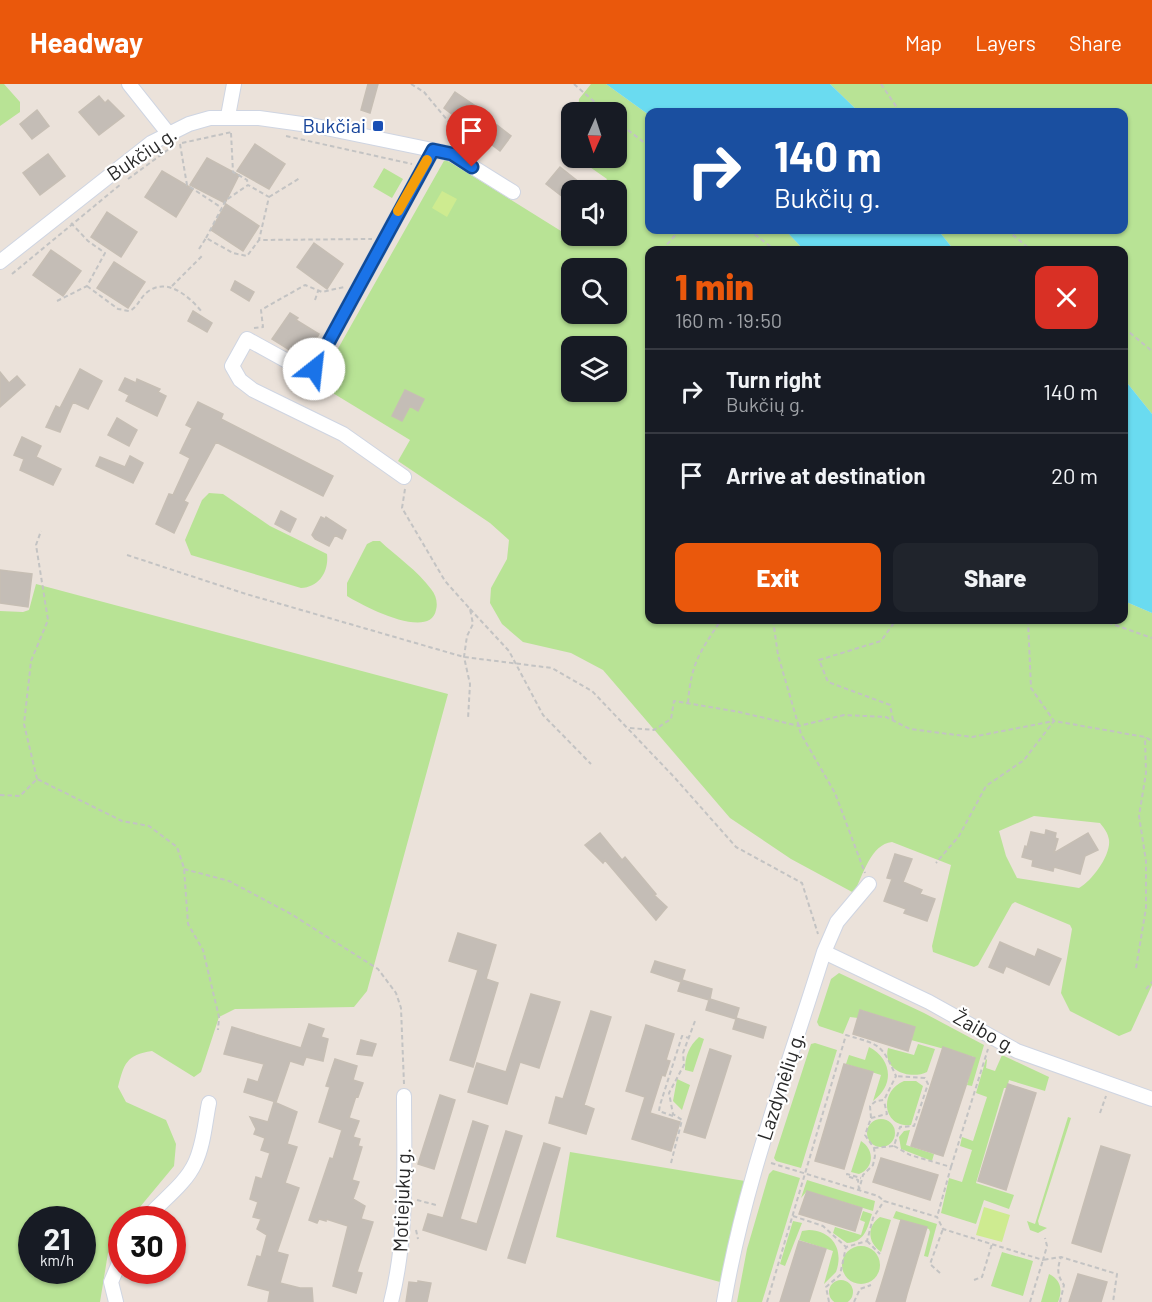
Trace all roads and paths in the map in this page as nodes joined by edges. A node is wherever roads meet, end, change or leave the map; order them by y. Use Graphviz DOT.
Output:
graph roads {
  1 [pos="129,84"];
  2 [pos="234,84"];
  3 [pos="411,84"];
  4 [pos="574,84"];
  5 [pos="881,84"];
  6 [pos="595,102"];
  7 [pos="897,108"];
  8 [pos="228,116"];
  9 [pos="453,127"];
  10 [pos="627,129"];
  11 [pos="239,131"];
  12 [pos="231,132"];
  13 [pos="168,133"];
  14 [pos="282,135"];
  15 [pos="645,143"];
  16 [pos="180,144"];
  17 [pos="433,150"];
  18 [pos="423,167"];
  19 [pos="300,178"];
  20 [pos="248,185"];
  21 [pos="513,192"];
  22 [pos="269,196"];
  23 [pos="222,208"];
  24 [pos="62,212"];
  25 [pos="72,224"];
  26 [pos="676,234"];
  27 [pos="754,234"];
  28 [pos="1012,234"];
  29 [pos="206,238"];
  30 [pos="384,238"];
  31 [pos="259,240"];
  32 [pos="666,246"];
  33 [pos="770,246"];
  34 [pos="1026,246"];
  35 [pos="200,249"];
  36 [pos="201,256"];
  37 [pos="0,262"];
  38 [pos="12,274"];
  39 [pos="361,282"];
  40 [pos="87,286"];
  41 [pos="171,287"];
  42 [pos="318,291"];
  43 [pos="315,300"];
  44 [pos="57,301"];
  45 [pos="202,312"];
  46 [pos="1128,331"];
  47 [pos="247,339"];
  48 [pos="1152,351"];
  49 [pos="404,477"];
  50 [pos="41,531"];
  51 [pos="127,555"];
  52 [pos="470,609"];
  53 [pos="719,624"];
  54 [pos="774,624"];
  55 [pos="893,624"];
  56 [pos="1028,624"];
  57 [pos="1112,624"];
  58 [pos="1152,638"];
  59 [pos="464,657"];
  60 [pos="516,664"];
  61 [pos="688,704"];
  62 [pos="468,719"];
  63 [pos="894,721"];
  64 [pos="1054,721"];
  65 [pos="799,726"];
  66 [pos="628,728"];
  67 [pos="1145,737"];
  68 [pos="1152,741"];
  69 [pos="591,764"];
  70 [pos="37,779"];
  71 [pos="0,795"];
  72 [pos="936,863"];
  73 [pos="184,868"];
  74 [pos="869,884"];
  75 [pos="824,952"];
  76 [pos="1136,968"];
  77 [pos="1152,982"];
  78 [pos="1146,989"];
  79 [pos="694,1022"];
  80 [pos="218,1030"];
  81 [pos="689,1038"];
  82 [pos="994,1038"];
  83 [pos="896,1076"];
  84 [pos="404,1096"];
  85 [pos="1105,1098"];
  86 [pos="1152,1099"];
  87 [pos="884,1100"];
  88 [pos="209,1103"];
  89 [pos="1100,1113"];
  90 [pos="675,1117"];
  91 [pos="871,1118"];
  92 [pos="894,1146"];
  93 [pos="874,1148"];
  94 [pos="758,1159"];
  95 [pos="670,1163"];
  96 [pos="951,1167"];
  97 [pos="806,1173"];
  98 [pos="862,1178"];
  99 [pos="859,1190"];
  100 [pos="884,1201"];
  101 [pos="436,1205"];
  102 [pos="159,1206"];
  103 [pos="417,1209"];
  104 [pos="793,1216"];
  105 [pos="937,1217"];
  106 [pos="416,1229"];
  107 [pos="943,1229"];
  108 [pos="1045,1238"];
  109 [pos="418,1239"];
  110 [pos="867,1241"];
  111 [pos="992,1244"];
  112 [pos="846,1247"];
  113 [pos="880,1254"];
  114 [pos="1061,1257"];
  115 [pos="1043,1260"];
  116 [pos="940,1273"];
  117 [pos="974,1280"];
  118 [pos="112,1284"];
  119 [pos="870,1285"];
  120 [pos="116,1302"];
  121 [pos="391,1302"];
  122 [pos="724,1302"];
  123 [pos="767,1302"];
  124 [pos="829,1302"];
  125 [pos="854,1302"];
  126 [pos="1030,1302"];
  127 [pos="1060,1302"];
  128 [pos="1113,1302"];
  1 -- 13 [label="street"];
  2 -- 8 [label="street"];
  3 -- 9 [label="path"];
  4 -- 6 [label="path"];
  5 -- 7 [label="path"];
  8 -- 12 [label="path"];
  8 -- 13 [label="street, Bukčių g."];
  8 -- 17 [label="street, Bukčių g."];
  10 -- 15 [label="path"];
  11 -- 12 [label="path"];
  12 -- 16 [label="path"];
  12 -- 20 [label="path"];
  13 -- 24 [label="street, Bukčių g."];
  14 -- 18 [label="path"];
  16 -- 23 [label="path"];
  16 -- 25 [label="path"];
  17 -- 18 [label="street"];
  17 -- 21 [label="street, Bukčių g."];
  18 -- 30 [label="street"];
  19 -- 22 [label="path"];
  20 -- 22 [label="path"];
  20 -- 23 [label="path"];
  22 -- 31 [label="path"];
  23 -- 29 [label="path"];
  24 -- 25 [label="path"];
  24 -- 37 [label="street, Bukčių g."];
  25 -- 38 [label="path"];
  25 -- 40 [label="path"];
  26 -- 32 [label="path"];
  27 -- 33 [label="path"];
  28 -- 34 [label="path"];
  29 -- 31 [label="path"];
  29 -- 35 [label="path"];
  30 -- 31 [label="path"];
  30 -- 39 [label="street"];
  36 -- 41 [label="path"];
  39 -- 42 [label="path"];
  39 -- 47 [label="street"];
  40 -- 41 [label="path"];
  40 -- 44 [label="path"];
  41 -- 45 [label="path"];
  42 -- 43 [label="path"];
  42 -- 47 [label="path"];
  46 -- 48 [label="path"];
  47 -- 49 [label="street"];
  49 -- 52 [label="path"];
  50 -- 70 [label="path"];
  51 -- 59 [label="path"];
  52 -- 59 [label="path"];
  52 -- 60 [label="path"];
  53 -- 61 [label="path"];
  54 -- 65 [label="path"];
  55 -- 63 [label="path"];
  56 -- 64 [label="path"];
  57 -- 58 [label="path"];
  59 -- 60 [label="path"];
  59 -- 62 [label="path"];
  60 -- 66 [label="path"];
  60 -- 69 [label="path"];
  61 -- 65 [label="path"];
  61 -- 66 [label="path"];
  63 -- 64 [label="path"];
  63 -- 65 [label="path"];
  64 -- 67 [label="path"];
  64 -- 72 [label="path"];
  65 -- 74 [label="path"];
  66 -- 75 [label="path"];
  67 -- 68 [label="path"];
  67 -- 76 [label="path"];
  70 -- 71 [label="path"];
  70 -- 73 [label="path"];
  73 -- 80 [label="path"];
  73 -- 84 [label="path"];
  74 -- 75 [label="street, Lazdynėlių g."];
  75 -- 82 [label="street, Žaibo g."];
  75 -- 94 [label="street, Lazdynėlių g."];
  77 -- 78 [label="path"];
  79 -- 81 [label="path"];
  81 -- 90 [label="path"];
  81 -- 90 [label="path"];
  82 -- 86 [label="street, Žaibo g."];
  82 -- 96 [label="path"];
  83 -- 87 [label="path"];
  83 -- 92 [label="path"];
  83 -- 97 [label="path"];
  84 -- 121 [label="street, Motiejukų g."];
  85 -- 89 [label="path"];
  87 -- 91 [label="path"];
  87 -- 91 [label="path"];
  88 -- 102 [label="street"];
  90 -- 95 [label="path"];
  91 -- 93 [label="path"];
  92 -- 93 [label="path"];
  92 -- 96 [label="path"];
  93 -- 98 [label="path"];
  94 -- 97 [label="path"];
  94 -- 122 [label="street, Lazdynėlių g."];
  96 -- 105 [label="path"];
  97 -- 99 [label="path"];
  97 -- 104 [label="path"];
  98 -- 99 [label="path"];
  98 -- 99 [label="path"];
  99 -- 100 [label="path"];
  100 -- 105 [label="path"];
  100 -- 110 [label="path"];
  101 -- 103 [label="path"];
  104 -- 112 [label="path"];
  104 -- 123 [label="path"];
  105 -- 107 [label="path"];
  106 -- 109 [label="path"];
  107 -- 111 [label="path"];
  107 -- 116 [label="path"];
  108 -- 115 [label="path"];
  110 -- 112 [label="path"];
  110 -- 113 [label="path"];
  111 -- 115 [label="path"];
  111 -- 117 [label="path"];
  112 -- 124 [label="path"];
  114 -- 115 [label="path"];
  114 -- 127 [label="path"];
  114 -- 128 [label="path"];
  115 -- 126 [label="path"];
  118 -- 120 [label="street"];
  119 -- 125 [label="path"];
}
